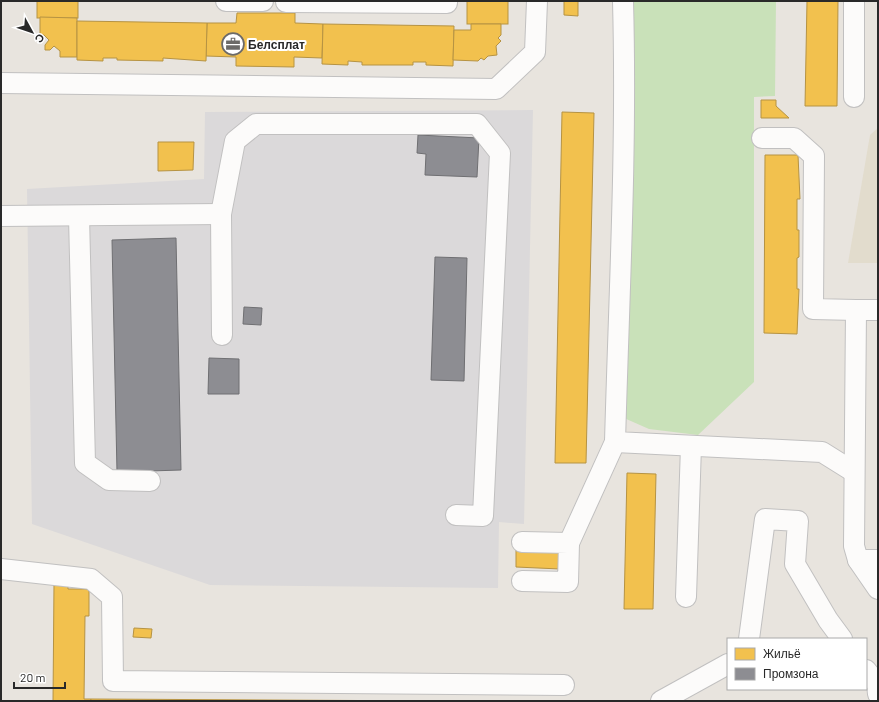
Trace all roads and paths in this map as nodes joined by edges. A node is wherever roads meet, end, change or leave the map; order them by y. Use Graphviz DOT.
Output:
graph roads {
  1 [pos="226,1"];
  2 [pos="447,1"];
  3 [pos="537,1"];
  4 [pos="623,1"];
  5 [pos="854,1"];
  6 [pos="263,2"];
  7 [pos="286,2"];
  8 [pos="1,83"];
  9 [pos="854,97"];
  10 [pos="762,138"];
  11 [pos="221,214"];
  12 [pos="1,216"];
  13 [pos="79,216"];
  14 [pos="856,310"];
  15 [pos="878,310"];
  16 [pos="222,335"];
  17 [pos="615,442"];
  18 [pos="692,446"];
  19 [pos="854,472"];
  20 [pos="150,481"];
  21 [pos="456,515"];
  22 [pos="522,542"];
  23 [pos="569,543"];
  24 [pos="858,560"];
  25 [pos="878,560"];
  26 [pos="1,569"];
  27 [pos="522,581"];
  28 [pos="878,589"];
  29 [pos="686,597"];
  30 [pos="749,638"];
  31 [pos="841,638"];
  32 [pos="727,665"];
  33 [pos="867,671"];
  34 [pos="564,685"];
  35 [pos="878,694"];
  36 [pos="661,701"];
  1 -- 6 [label="lane"];
  2 -- 7 [label="lane"];
  3 -- 8 [label="lane"];
  4 -- 17 [label="lane"];
  5 -- 9 [label="lane"];
  10 -- 14 [label="lane"];
  11 -- 13 [label="lane"];
  11 -- 16 [label="lane"];
  11 -- 21 [label="lane"];
  12 -- 13 [label="lane"];
  13 -- 20 [label="lane"];
  14 -- 15 [label="lane"];
  14 -- 19 [label="lane"];
  17 -- 18 [label="lane"];
  17 -- 23 [label="lane"];
  18 -- 19 [label="lane"];
  18 -- 29 [label="lane"];
  19 -- 24 [label="lane"];
  22 -- 23 [label="lane"];
  23 -- 27 [label="lane"];
  24 -- 25 [label="lane"];
  24 -- 28 [label="lane"];
  26 -- 34 [label="lane"];
  30 -- 31 [label="lane"];
  32 -- 36 [label="lane"];
  33 -- 35 [label="lane"];
}
